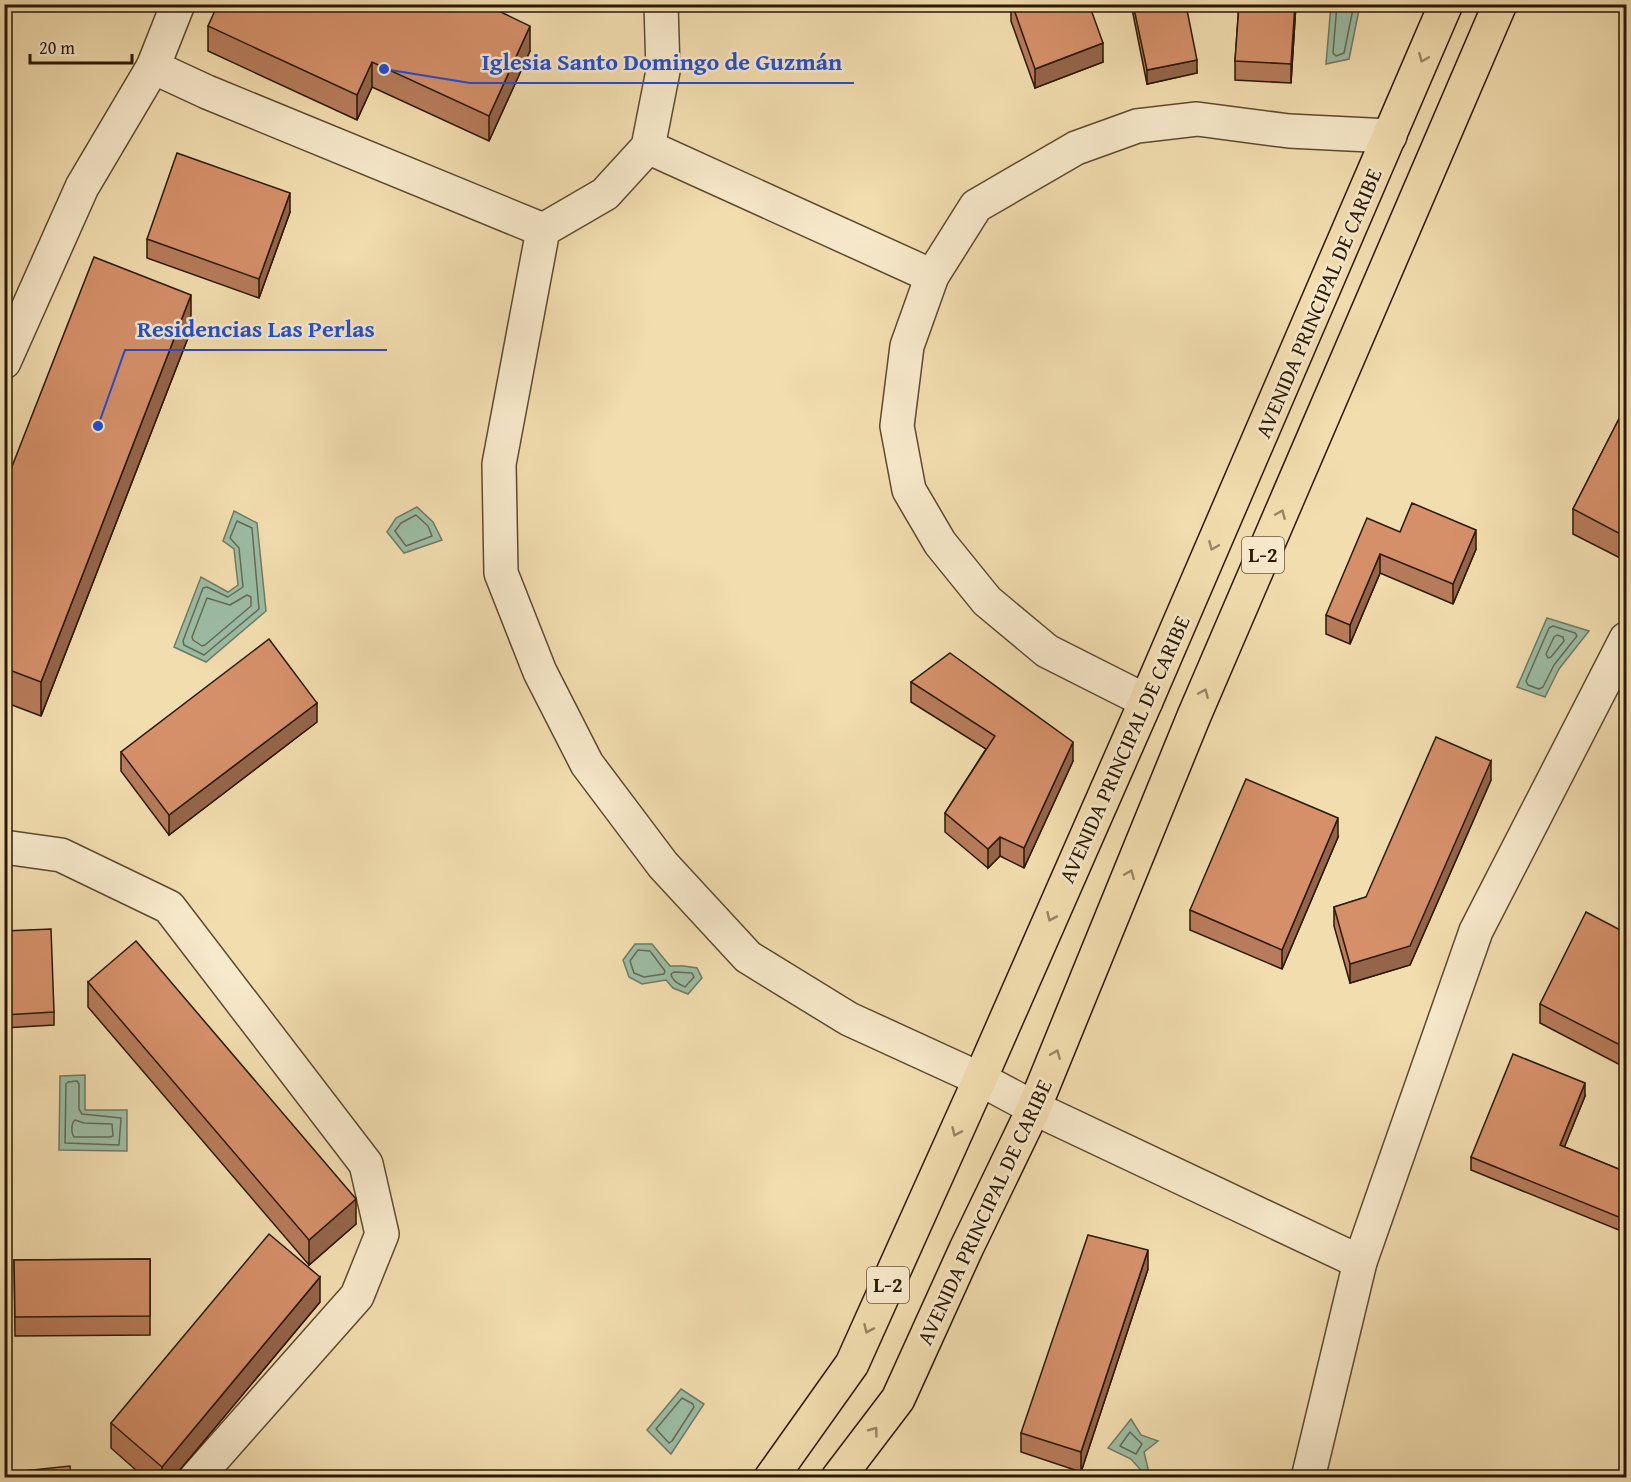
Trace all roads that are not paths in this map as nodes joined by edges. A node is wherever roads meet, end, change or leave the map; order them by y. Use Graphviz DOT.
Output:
graph roads {
  1 [pos="178,4"];
  2 [pos="661,4"];
  3 [pos="1446,4"];
  4 [pos="1500,4"];
  5 [pos="153,67"];
  6 [pos="1390,136"];
  7 [pos="648,147"];
  8 [pos="543,230"];
  9 [pos="932,276"];
  10 [pos="4,362"];
  11 [pos="1626,639"];
  12 [pos="1146,701"];
  13 [pos="4,847"];
  14 [pos="981,1079"];
  15 [pos="1034,1108"];
  16 [pos="1360,1262"];
  17 [pos="196,1478"];
  18 [pos="771,1478"];
  19 [pos="838,1478"];
  20 [pos="1308,1478"];
  1 -- 5 [label="street"];
  2 -- 7 [label="street"];
  3 -- 6 [label="main road, AVENIDA PRINCIPAL DE CARIBE / L-2, one-way"];
  15 -- 4 [label="main road, AVENIDA PRINCIPAL DE CARIBE / L-2, one-way"];
  5 -- 8 [label="street"];
  5 -- 10 [label="street"];
  6 -- 9 [label="street"];
  6 -- 12 [label="main road, AVENIDA PRINCIPAL DE CARIBE / L-2, one-way"];
  7 -- 8 [label="street"];
  7 -- 9 [label="street"];
  8 -- 14 [label="street"];
  9 -- 12 [label="street"];
  11 -- 16 [label="street"];
  12 -- 14 [label="main road, AVENIDA PRINCIPAL DE CARIBE / L-2, one-way"];
  13 -- 17 [label="street"];
  14 -- 15 [label="street"];
  14 -- 18 [label="main road, AVENIDA PRINCIPAL DE CARIBE / L-2, one-way"];
  15 -- 16 [label="street"];
  19 -- 15 [label="main road, AVENIDA PRINCIPAL DE CARIBE / L-2, one-way"];
  16 -- 20 [label="street"];
}
